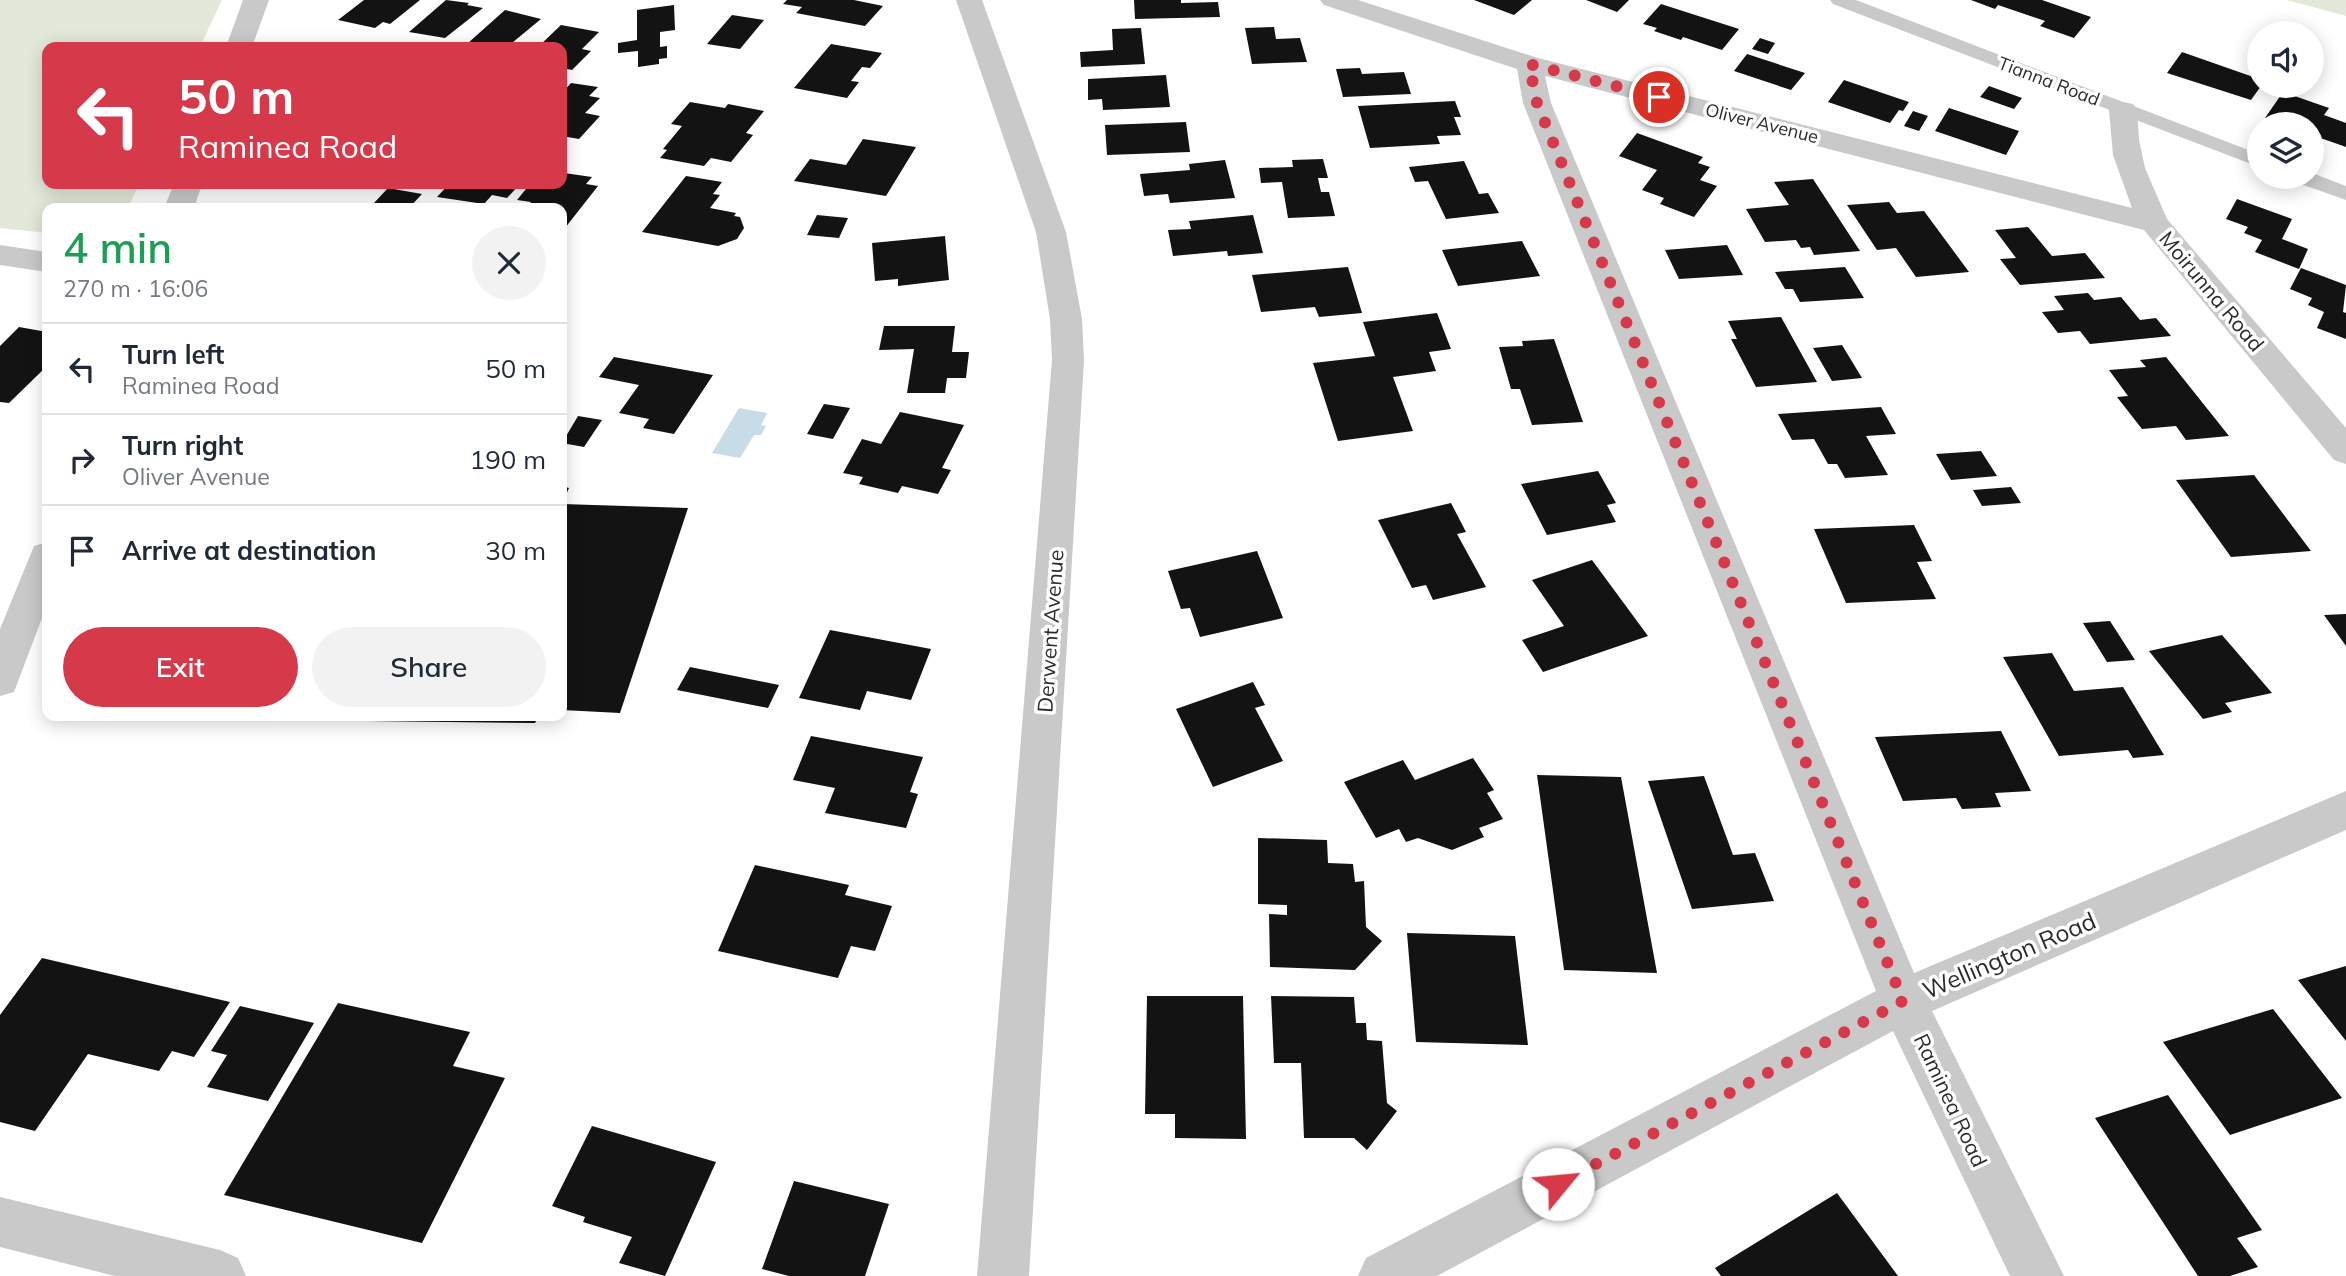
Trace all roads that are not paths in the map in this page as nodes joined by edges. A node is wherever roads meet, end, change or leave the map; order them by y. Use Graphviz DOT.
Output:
graph roads {
  1 [pos="257,0"];
  2 [pos="969,0"];
  3 [pos="1333,0"];
  4 [pos="1839,0"];
  5 [pos="241,42"];
  6 [pos="1529,64"];
  7 [pos="2123,110"];
  8 [pos="2247,156"];
  9 [pos="2324,185"];
  10 [pos="2346,193"];
  11 [pos="2154,223"];
  12 [pos="0,255"];
  13 [pos="42,261"];
  14 [pos="2346,451"];
  15 [pos="42,569"];
  16 [pos="0,680"];
  17 [pos="2346,810"];
  18 [pos="1903,1001"];
  19 [pos="0,1222"];
  20 [pos="220,1276"];
  21 [pos="1003,1276"];
  22 [pos="1384,1276"];
  23 [pos="2038,1276"];
  1 -- 5 [label="street"];
  2 -- 21 [label="street, Derwent Avenue"];
  3 -- 6 [label="street, Oliver Avenue"];
  4 -- 7 [label="lane, Tianna Road"];
  6 -- 11 [label="street, Oliver Avenue"];
  6 -- 18 [label="street, Raminea Road"];
  7 -- 8 [label="lane, Tianna Road"];
  7 -- 11 [label="street, Moirunna Road"];
  9 -- 10 [label="lane"];
  11 -- 14 [label="street, Moirunna Road"];
  12 -- 13 [label="street"];
  15 -- 16 [label="street"];
  17 -- 18 [label="street, Wellington Road"];
  18 -- 22 [label="street, Wellington Road"];
  18 -- 23 [label="street, Raminea Road"];
  19 -- 20 [label="street"];
}
